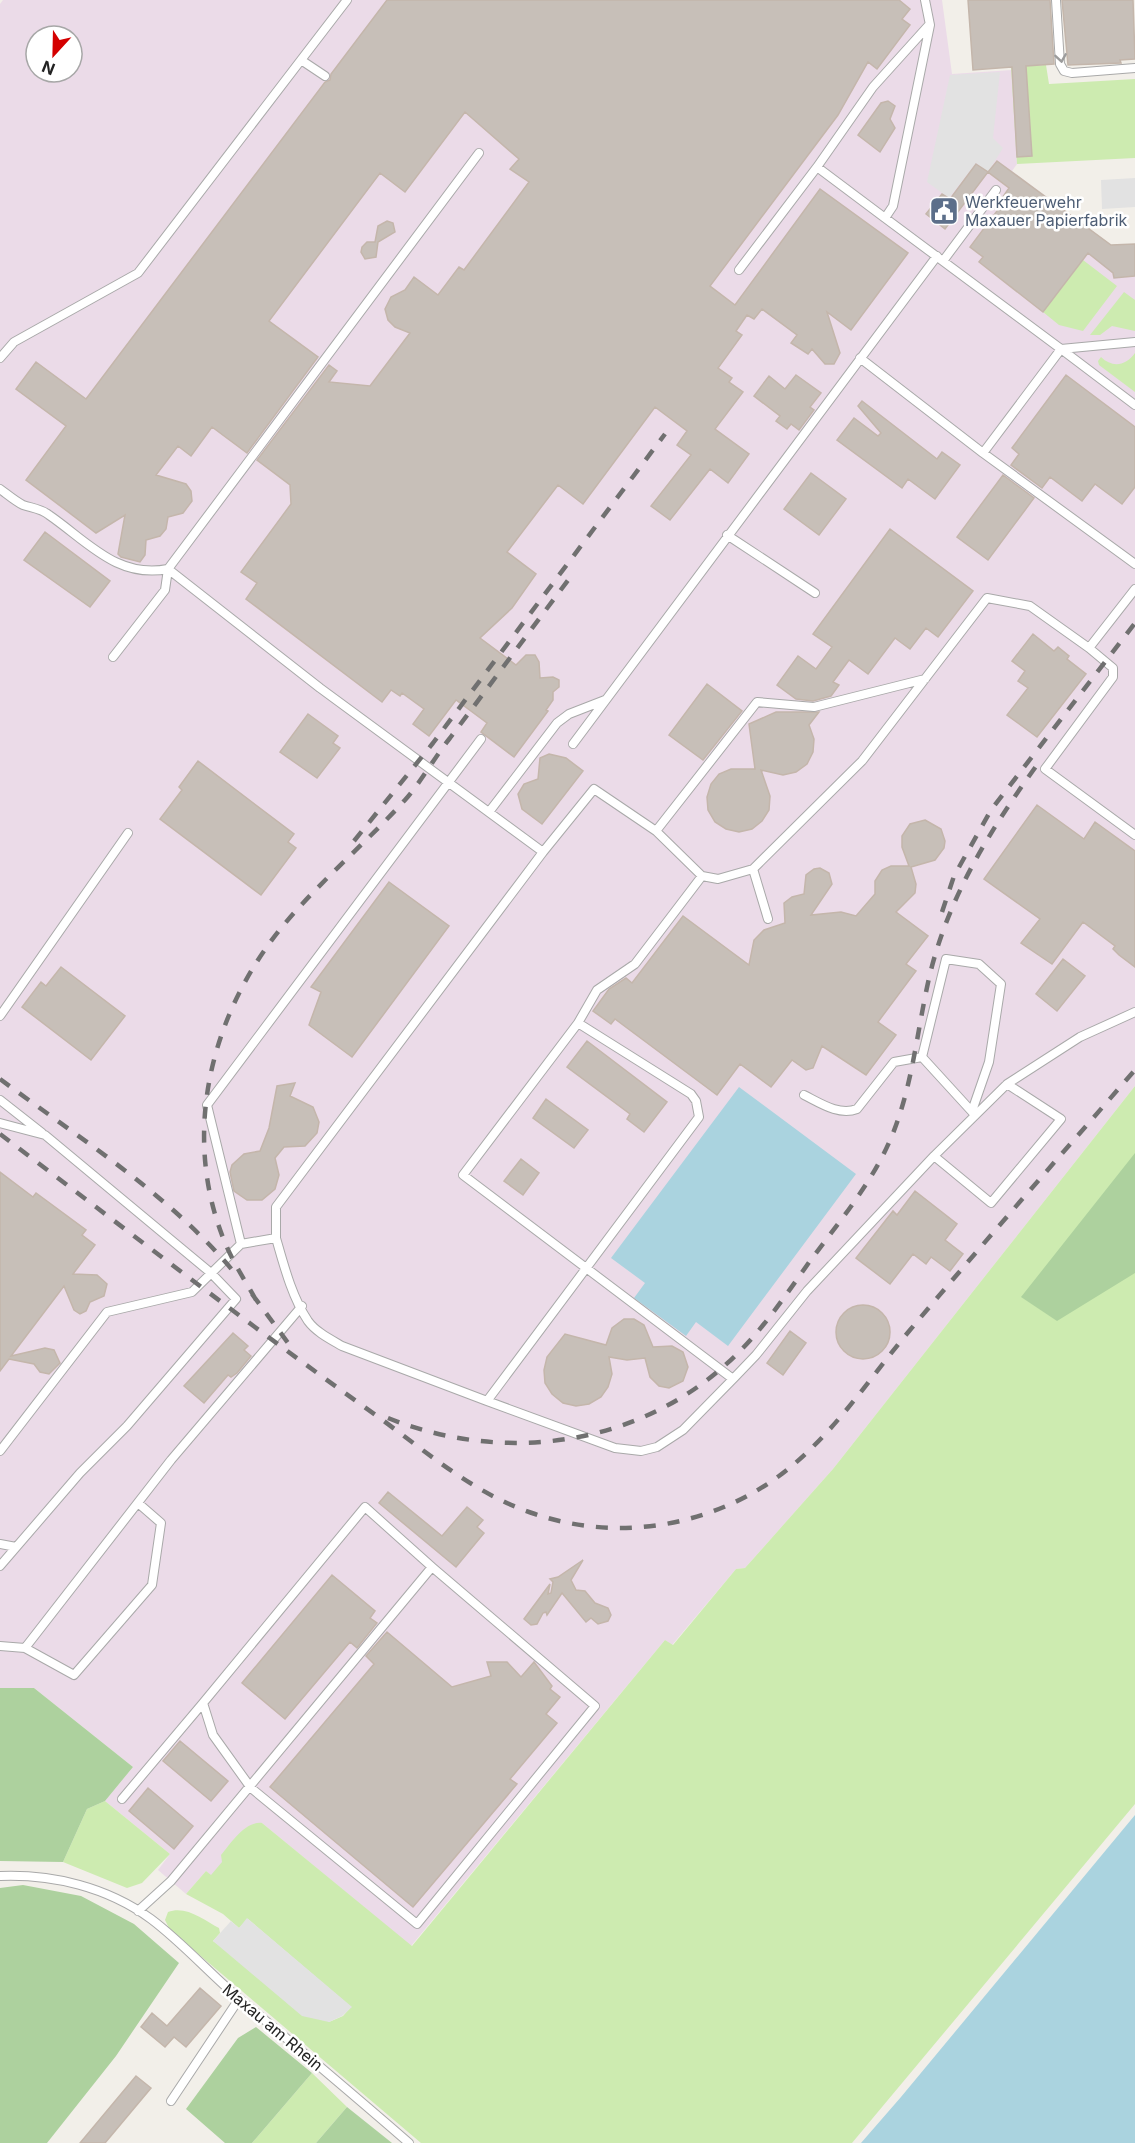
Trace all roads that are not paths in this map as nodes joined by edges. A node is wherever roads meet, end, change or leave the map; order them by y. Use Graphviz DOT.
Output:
graph roads {
  1 [pos="347,0"];
  2 [pos="925,0"];
  3 [pos="1056,0"];
  4 [pos="930,25"];
  5 [pos="301,60"];
  6 [pos="1135,68"];
  7 [pos="325,76"];
  8 [pos="480,153"];
  9 [pos="817,167"];
  10 [pos="996,190"];
  11 [pos="885,218"];
  12 [pos="940,259"];
  13 [pos="739,270"];
  14 [pos="1135,342"];
  15 [pos="1061,350"];
  16 [pos="0,358"];
  17 [pos="860,358"];
  18 [pos="1135,405"];
  19 [pos="983,453"];
  20 [pos="0,489"];
  21 [pos="727,535"];
  22 [pos="1135,564"];
  23 [pos="168,569"];
  24 [pos="1135,589"];
  25 [pos="815,593"];
  26 [pos="1089,648"];
  27 [pos="113,657"];
  28 [pos="925,678"];
  29 [pos="606,700"];
  30 [pos="481,739"];
  31 [pos="573,744"];
  32 [pos="449,783"];
  33 [pos="489,812"];
  34 [pos="656,831"];
  35 [pos="128,833"];
  36 [pos="1135,835"];
  37 [pos="543,852"];
  38 [pos="753,869"];
  39 [pos="702,876"];
  40 [pos="768,919"];
  41 [pos="1135,1012"];
  42 [pos="0,1016"];
  43 [pos="578,1023"];
  44 [pos="922,1056"];
  45 [pos="1007,1083"];
  46 [pos="804,1095"];
  47 [pos="0,1100"];
  48 [pos="974,1113"];
  49 [pos="0,1123"];
  50 [pos="45,1135"];
  51 [pos="934,1156"];
  52 [pos="276,1238"];
  53 [pos="241,1245"];
  54 [pos="585,1269"];
  55 [pos="211,1273"];
  56 [pos="302,1306"];
  57 [pos="733,1379"];
  58 [pos="487,1401"];
  59 [pos="0,1450"];
  60 [pos="138,1503"];
  61 [pos="0,1544"];
  62 [pos="16,1547"];
  63 [pos="0,1566"];
  64 [pos="432,1567"];
  65 [pos="0,1647"];
  66 [pos="25,1648"];
  67 [pos="203,1703"];
  68 [pos="251,1788"];
  69 [pos="122,1798"];
  70 [pos="0,1876"];
  71 [pos="138,1911"];
  72 [pos="239,1999"];
  73 [pos="171,2101"];
  74 [pos="408,2143"];
  1 -- 5 [label="lane"];
  2 -- 4 [label="lane"];
  3 -- 6 [label="lane, one-way"];
  4 -- 9 [label="lane"];
  4 -- 11 [label="lane"];
  5 -- 7 [label="lane"];
  5 -- 16 [label="lane"];
  8 -- 23 [label="lane"];
  9 -- 11 [label="lane"];
  9 -- 13 [label="lane"];
  10 -- 12 [label="lane"];
  11 -- 12 [label="lane"];
  12 -- 15 [label="lane"];
  12 -- 17 [label="lane"];
  14 -- 15 [label="lane"];
  15 -- 18 [label="lane"];
  15 -- 19 [label="lane"];
  17 -- 19 [label="lane"];
  17 -- 21 [label="lane"];
  19 -- 22 [label="lane"];
  20 -- 23 [label="lane"];
  21 -- 25 [label="lane"];
  21 -- 29 [label="lane"];
  23 -- 27 [label="lane"];
  23 -- 32 [label="lane"];
  24 -- 26 [label="lane"];
  26 -- 28 [label="lane"];
  26 -- 36 [label="lane"];
  28 -- 34 [label="lane"];
  28 -- 38 [label="lane"];
  29 -- 31 [label="lane"];
  29 -- 33 [label="lane"];
  30 -- 32 [label="lane"];
  32 -- 33 [label="lane"];
  32 -- 53 [label="lane"];
  33 -- 37 [label="lane"];
  34 -- 37 [label="lane"];
  34 -- 39 [label="lane"];
  35 -- 42 [label="lane"];
  37 -- 52 [label="lane"];
  38 -- 39 [label="lane"];
  38 -- 40 [label="lane"];
  39 -- 43 [label="lane"];
  41 -- 45 [label="lane"];
  43 -- 54 [label="lane"];
  43 -- 54 [label="lane"];
  44 -- 46 [label="lane"];
  44 -- 48 [label="lane"];
  44 -- 48 [label="lane"];
  45 -- 48 [label="lane"];
  45 -- 51 [label="lane"];
  47 -- 50 [label="lane"];
  48 -- 51 [label="lane"];
  49 -- 50 [label="lane"];
  50 -- 55 [label="lane"];
  51 -- 57 [label="lane"];
  52 -- 53 [label="lane"];
  52 -- 56 [label="lane"];
  53 -- 55 [label="lane"];
  54 -- 57 [label="lane"];
  54 -- 58 [label="lane"];
  55 -- 59 [label="lane"];
  55 -- 62 [label="lane"];
  56 -- 58 [label="lane"];
  56 -- 60 [label="lane"];
  57 -- 58 [label="lane"];
  60 -- 66 [label="lane"];
  60 -- 66 [label="lane"];
  61 -- 62 [label="lane"];
  62 -- 63 [label="lane"];
  64 -- 67 [label="lane"];
  64 -- 68 [label="lane"];
  64 -- 68 [label="lane"];
  65 -- 66 [label="lane"];
  67 -- 68 [label="lane"];
  67 -- 69 [label="lane"];
  68 -- 71 [label="lane"];
  70 -- 71 [label="lane, Maxau am Rhein"];
  71 -- 72 [label="lane, Maxau am Rhein"];
  72 -- 73 [label="lane"];
  72 -- 74 [label="lane, Maxau am Rhein"];
}
